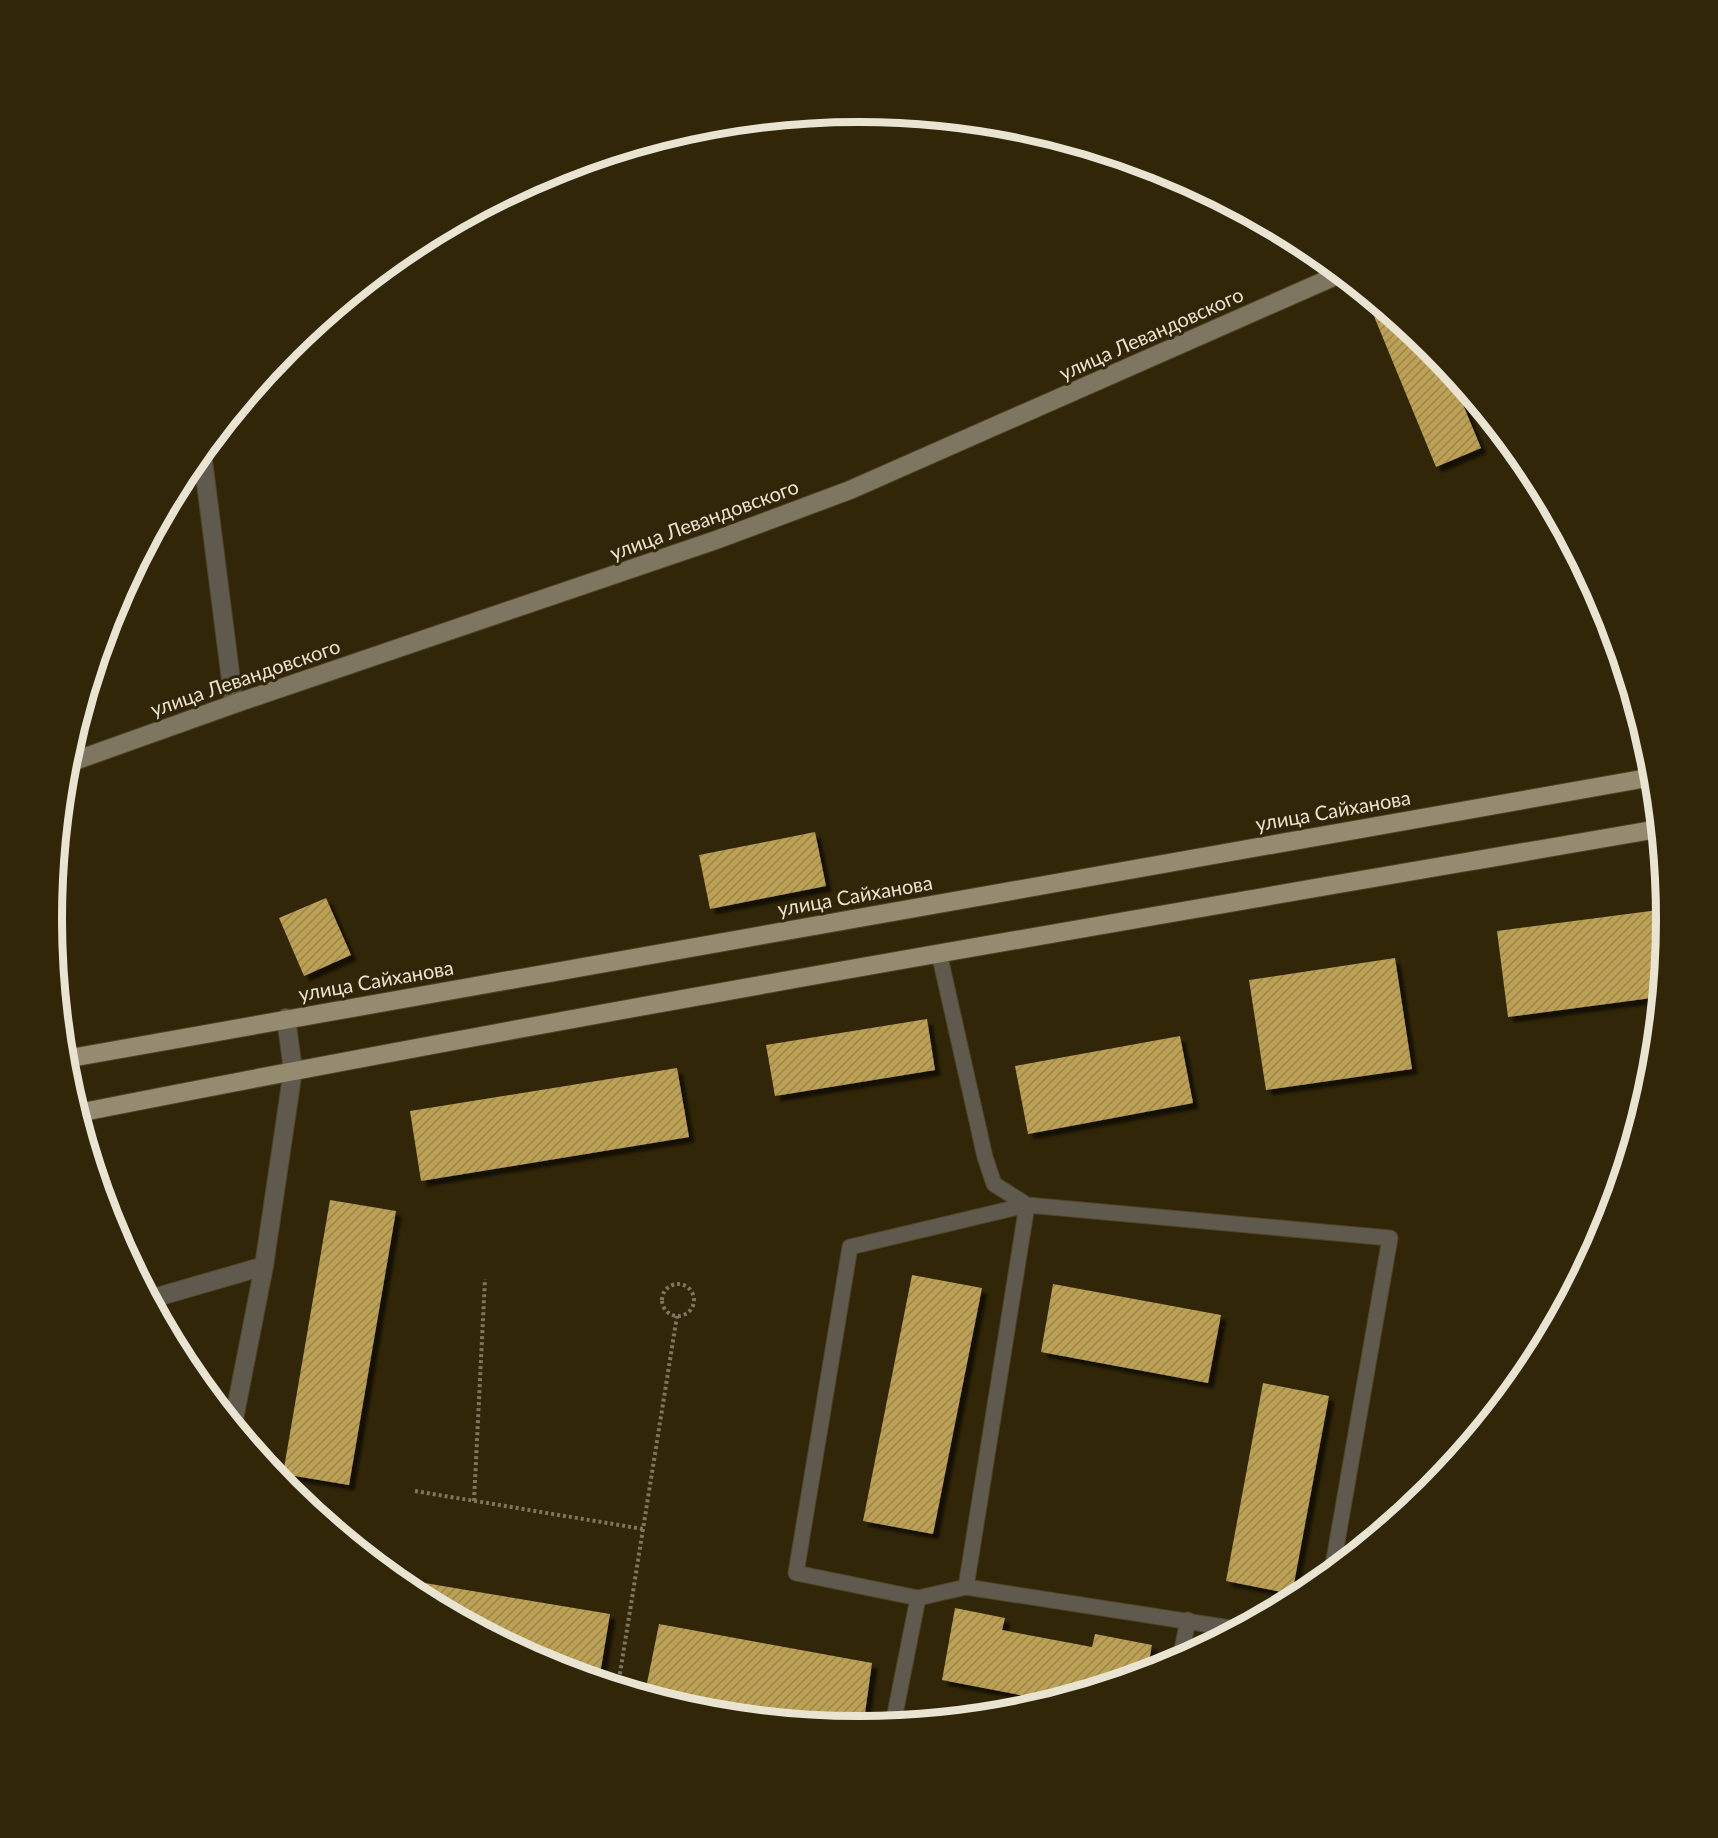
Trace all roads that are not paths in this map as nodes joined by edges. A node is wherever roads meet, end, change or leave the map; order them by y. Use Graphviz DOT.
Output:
graph roads {
  1 [pos="1332,277"];
  2 [pos="204,465"];
  3 [pos="234,704"];
  4 [pos="78,760"];
  5 [pos="1644,779"];
  6 [pos="1651,830"];
  7 [pos="939,953"];
  8 [pos="286,1018"];
  9 [pos="74,1057"];
  10 [pos="293,1070"];
  11 [pos="86,1111"];
  12 [pos="1027,1204"];
  13 [pos="264,1266"];
  14 [pos="157,1297"];
  15 [pos="236,1416"];
  16 [pos="1334,1559"];
  17 [pos="966,1587"];
  18 [pos="918,1598"];
  19 [pos="1188,1620"];
  20 [pos="1226,1627"];
  21 [pos="1182,1648"];
  22 [pos="895,1715"];
  1 -- 3 [label="street, улица Левандовского"];
  2 -- 3 [label="street"];
  3 -- 4 [label="street, улица Левандовского"];
  5 -- 8 [label="main road, улица Сайханова"];
  6 -- 7 [label="main road"];
  7 -- 10 [label="main road"];
  7 -- 12 [label="lane"];
  8 -- 9 [label="main road, улица Сайханова"];
  8 -- 10 [label="street"];
  10 -- 11 [label="main road"];
  10 -- 13 [label="street"];
  12 -- 16 [label="lane"];
  12 -- 17 [label="lane"];
  12 -- 18 [label="lane"];
  13 -- 14 [label="street"];
  13 -- 15 [label="street"];
  17 -- 18 [label="lane"];
  17 -- 19 [label="lane"];
  18 -- 22 [label="lane"];
  19 -- 20 [label="lane"];
  19 -- 21 [label="lane"];
}
